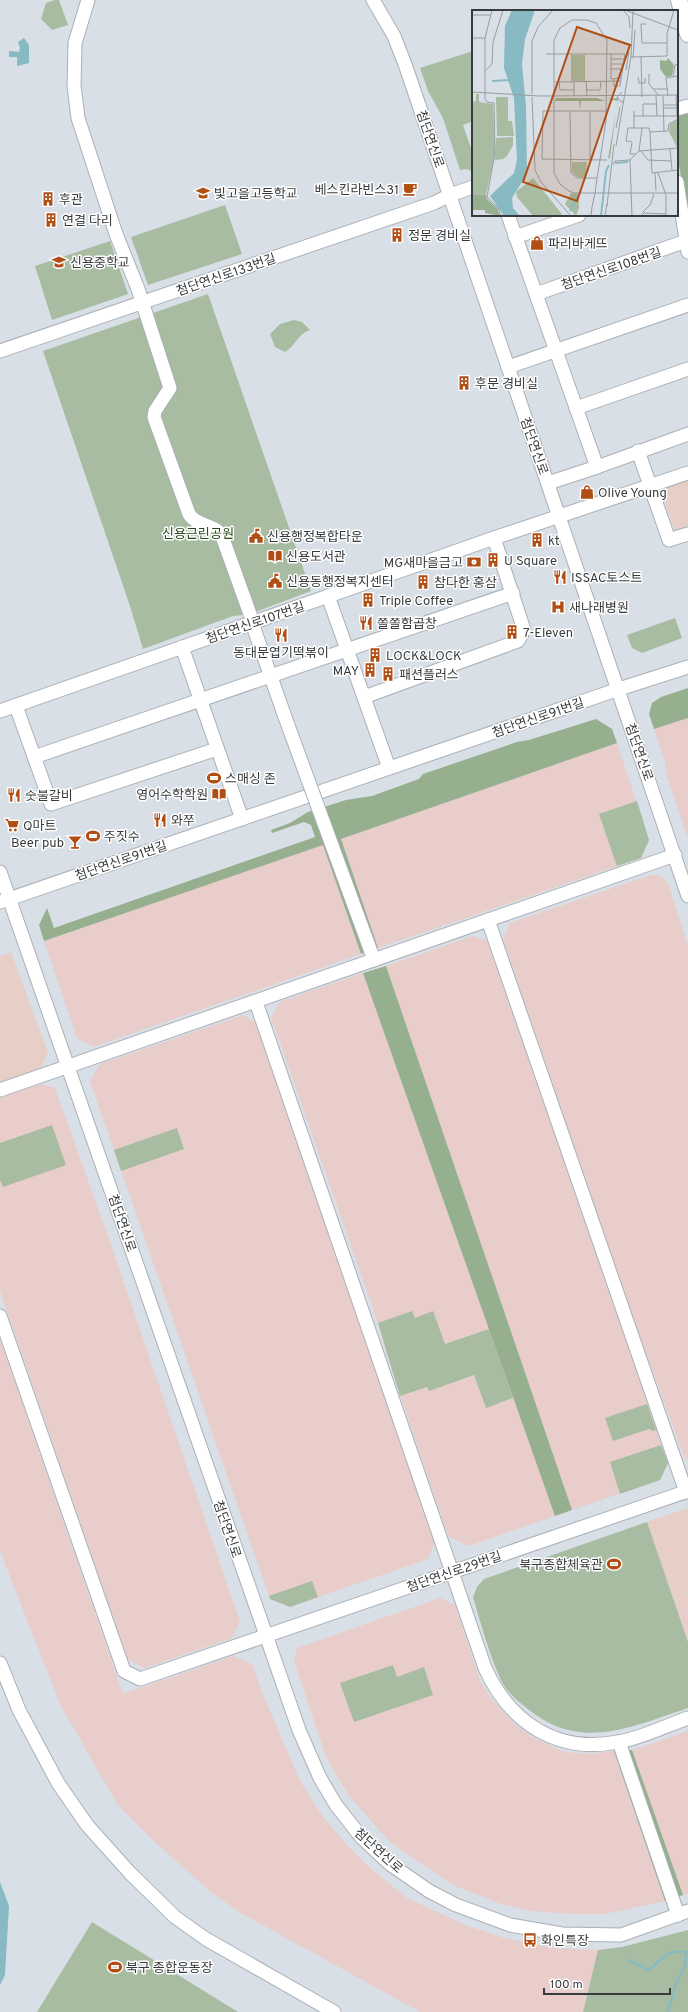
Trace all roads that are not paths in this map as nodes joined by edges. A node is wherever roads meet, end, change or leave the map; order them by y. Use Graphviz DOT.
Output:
graph roads {
  1 [pos="88,0"];
  2 [pos="373,0"];
  3 [pos="679,0"];
  4 [pos="688,34"];
  5 [pos="688,106"];
  6 [pos="678,109"];
  7 [pos="472,187"];
  8 [pos="678,188"];
  9 [pos="450,195"];
  10 [pos="508,216"];
  11 [pos="576,216"];
  12 [pos="516,237"];
  13 [pos="687,246"];
  14 [pos="536,294"];
  15 [pos="142,303"];
  16 [pos="688,305"];
  17 [pos="0,351"];
  18 [pos="556,351"];
  19 [pos="508,367"];
  20 [pos="688,369"];
  21 [pos="576,408"];
  22 [pos="688,434"];
  23 [pos="638,451"];
  24 [pos="597,467"];
  25 [pos="688,473"];
  26 [pos="548,483"];
  27 [pos="650,486"];
  28 [pos="559,516"];
  29 [pos="688,534"];
  30 [pos="494,538"];
  31 [pos="513,592"];
  32 [pos="328,596"];
  33 [pos="251,618"];
  34 [pos="182,648"];
  35 [pos="347,650"];
  36 [pos="688,667"];
  37 [pos="270,675"];
  38 [pos="619,689"];
  39 [pos="364,698"];
  40 [pos="200,699"];
  41 [pos="16,706"];
  42 [pos="0,711"];
  43 [pos="217,749"];
  44 [pos="34,757"];
  45 [pos="389,768"];
  46 [pos="242,819"];
  47 [pos="675,855"];
  48 [pos="0,872"];
  49 [pos="688,896"];
  50 [pos="5,901"];
  51 [pos="488,920"];
  52 [pos="374,960"];
  53 [pos="256,1002"];
  54 [pos="68,1066"];
  55 [pos="0,1090"];
  56 [pos="0,1316"];
  57 [pos="687,1491"];
  58 [pos="452,1571"];
  59 [pos="265,1635"];
  60 [pos="0,1663"];
  61 [pos="688,1718"];
  62 [pos="618,1742"];
  63 [pos="683,1913"];
  64 [pos="334,2012"];
  1 -- 15 [label="street"];
  2 -- 9 [label="street, 첨단연신로"];
  3 -- 4 [label="main road"];
  5 -- 6 [label="street"];
  7 -- 9 [label="street"];
  8 -- 13 [label="street, 첨단연신로108번길"];
  9 -- 15 [label="street, 첨단연신로133번길"];
  9 -- 19 [label="street, 첨단연신로"];
  10 -- 12 [label="street"];
  11 -- 12 [label="street"];
  12 -- 14 [label="street"];
  13 -- 14 [label="street, 첨단연신로108번길"];
  14 -- 18 [label="street"];
  15 -- 17 [label="street, 첨단연신로133번길"];
  15 -- 33 [label="street"];
  16 -- 18 [label="street"];
  18 -- 19 [label="street"];
  18 -- 21 [label="street"];
  19 -- 26 [label="street, 첨단연신로"];
  20 -- 21 [label="street"];
  21 -- 24 [label="street"];
  22 -- 23 [label="street"];
  23 -- 24 [label="street"];
  23 -- 27 [label="street"];
  24 -- 26 [label="street"];
  25 -- 27 [label="street"];
  26 -- 28 [label="street, 첨단연신로"];
  27 -- 28 [label="street"];
  27 -- 29 [label="street"];
  28 -- 30 [label="street, 첨단연신로107번길"];
  28 -- 38 [label="street, 첨단연신로"];
  30 -- 31 [label="street"];
  30 -- 32 [label="street, 첨단연신로107번길"];
  31 -- 35 [label="street"];
  31 -- 39 [label="street"];
  32 -- 33 [label="street, 첨단연신로107번길"];
  32 -- 35 [label="street"];
  33 -- 34 [label="street, 첨단연신로107번길"];
  33 -- 37 [label="street"];
  34 -- 40 [label="street"];
  34 -- 41 [label="street, 첨단연신로107번길"];
  35 -- 37 [label="street"];
  35 -- 39 [label="street"];
  36 -- 38 [label="street, 첨단연신로91번길"];
  37 -- 40 [label="street"];
  37 -- 52 [label="street, bridge"];
  38 -- 45 [label="street, 첨단연신로91번길"];
  38 -- 47 [label="street, 첨단연신로"];
  39 -- 45 [label="street"];
  40 -- 43 [label="street"];
  40 -- 44 [label="street"];
  41 -- 42 [label="street, 첨단연신로107번길"];
  41 -- 44 [label="street"];
  43 -- 44 [label="street"];
  43 -- 46 [label="street"];
  45 -- 46 [label="street, 첨단연신로91번길"];
  46 -- 50 [label="street, 첨단연신로91번길"];
  47 -- 49 [label="street, 첨단연신로"];
  47 -- 51 [label="street"];
  48 -- 50 [label="street, 첨단연신로"];
  50 -- 54 [label="street, 첨단연신로"];
  51 -- 52 [label="street"];
  51 -- 57 [label="street"];
  52 -- 53 [label="street"];
  53 -- 54 [label="street"];
  53 -- 58 [label="street"];
  54 -- 55 [label="street"];
  54 -- 59 [label="street, 첨단연신로"];
  56 -- 59 [label="street, 첨단연신로29번길"];
  57 -- 58 [label="street, 첨단연신로29번길"];
  58 -- 59 [label="street, 첨단연신로29번길"];
  58 -- 62 [label="street"];
  59 -- 63 [label="street, 첨단연신로"];
  60 -- 64 [label="street"];
  61 -- 62 [label="street"];
  62 -- 63 [label="street"];
}
